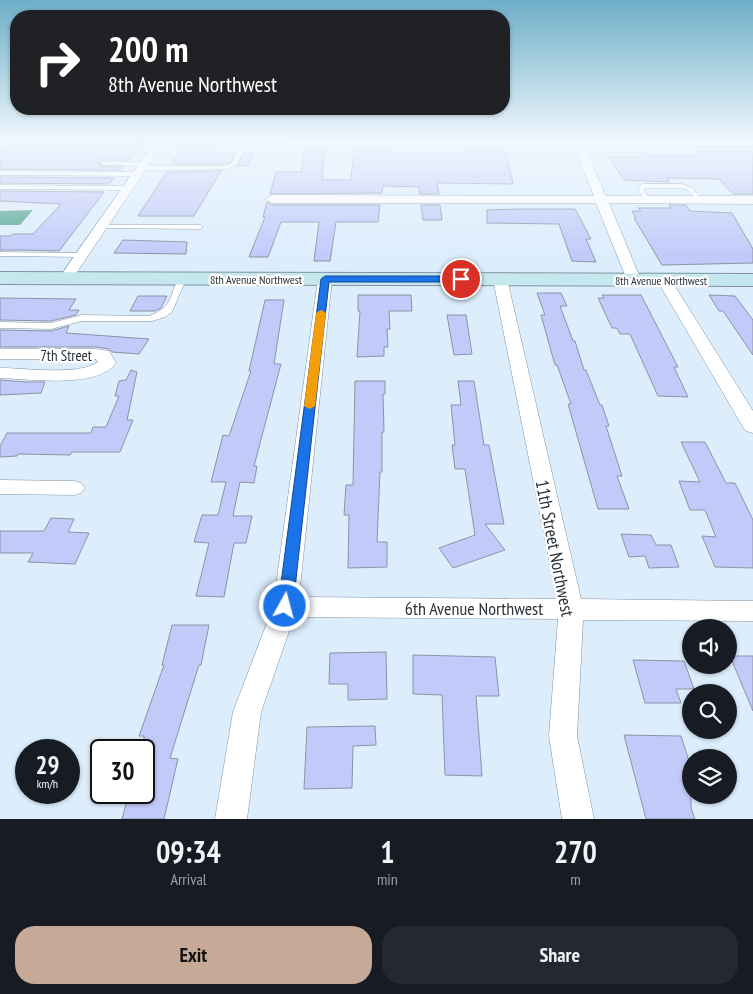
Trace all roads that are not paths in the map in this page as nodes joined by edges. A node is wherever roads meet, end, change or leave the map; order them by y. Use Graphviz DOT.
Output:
graph roads {
  1 [pos="134,179"];
  2 [pos="593,179"];
  3 [pos="0,186"];
  4 [pos="128,188"];
  5 [pos="272,199"];
  6 [pos="602,200"];
  7 [pos="753,200"];
  8 [pos="102,226"];
  9 [pos="200,227"];
  10 [pos="0,254"];
  11 [pos="83,255"];
  12 [pos="66,278"];
  13 [pos="1,279"];
  14 [pos="182,279"];
  15 [pos="325,279"];
  16 [pos="500,279"];
  17 [pos="634,280"];
  18 [pos="664,280"];
  19 [pos="753,280"];
  20 [pos="0,325"];
  21 [pos="0,354"];
  22 [pos="0,373"];
  23 [pos="753,427"];
  24 [pos="0,488"];
  25 [pos="74,488"];
  26 [pos="285,606"];
  27 [pos="571,609"];
  28 [pos="753,611"];
  29 [pos="231,819"];
  30 [pos="578,819"];
  1 -- 4 [label="street"];
  2 -- 6 [label="street"];
  3 -- 4 [label="lane"];
  4 -- 8 [label="street"];
  5 -- 6 [label="street"];
  6 -- 7 [label="street"];
  6 -- 17 [label="street"];
  8 -- 9 [label="lane"];
  8 -- 11 [label="street"];
  10 -- 11 [label="lane"];
  11 -- 12 [label="street"];
  12 -- 13 [label="street, 8th Avenue Northwest"];
  12 -- 14 [label="street, 8th Avenue Northwest"];
  14 -- 15 [label="street, 8th Avenue Northwest"];
  14 -- 20 [label="lane"];
  15 -- 16 [label="street, 8th Avenue Northwest"];
  15 -- 26 [label="street"];
  16 -- 17 [label="street, 8th Avenue Northwest"];
  16 -- 27 [label="street, 11th Street Northwest"];
  17 -- 18 [label="street, 8th Avenue Northwest"];
  18 -- 19 [label="street, 8th Avenue Northwest"];
  18 -- 23 [label="street"];
  21 -- 22 [label="street, 7th Street"];
  24 -- 25 [label="street"];
  26 -- 27 [label="street, 6th Avenue Northwest"];
  26 -- 29 [label="street"];
  27 -- 28 [label="street, 6th Avenue Northwest"];
  27 -- 30 [label="street, 11th Street Northwest"];
}
